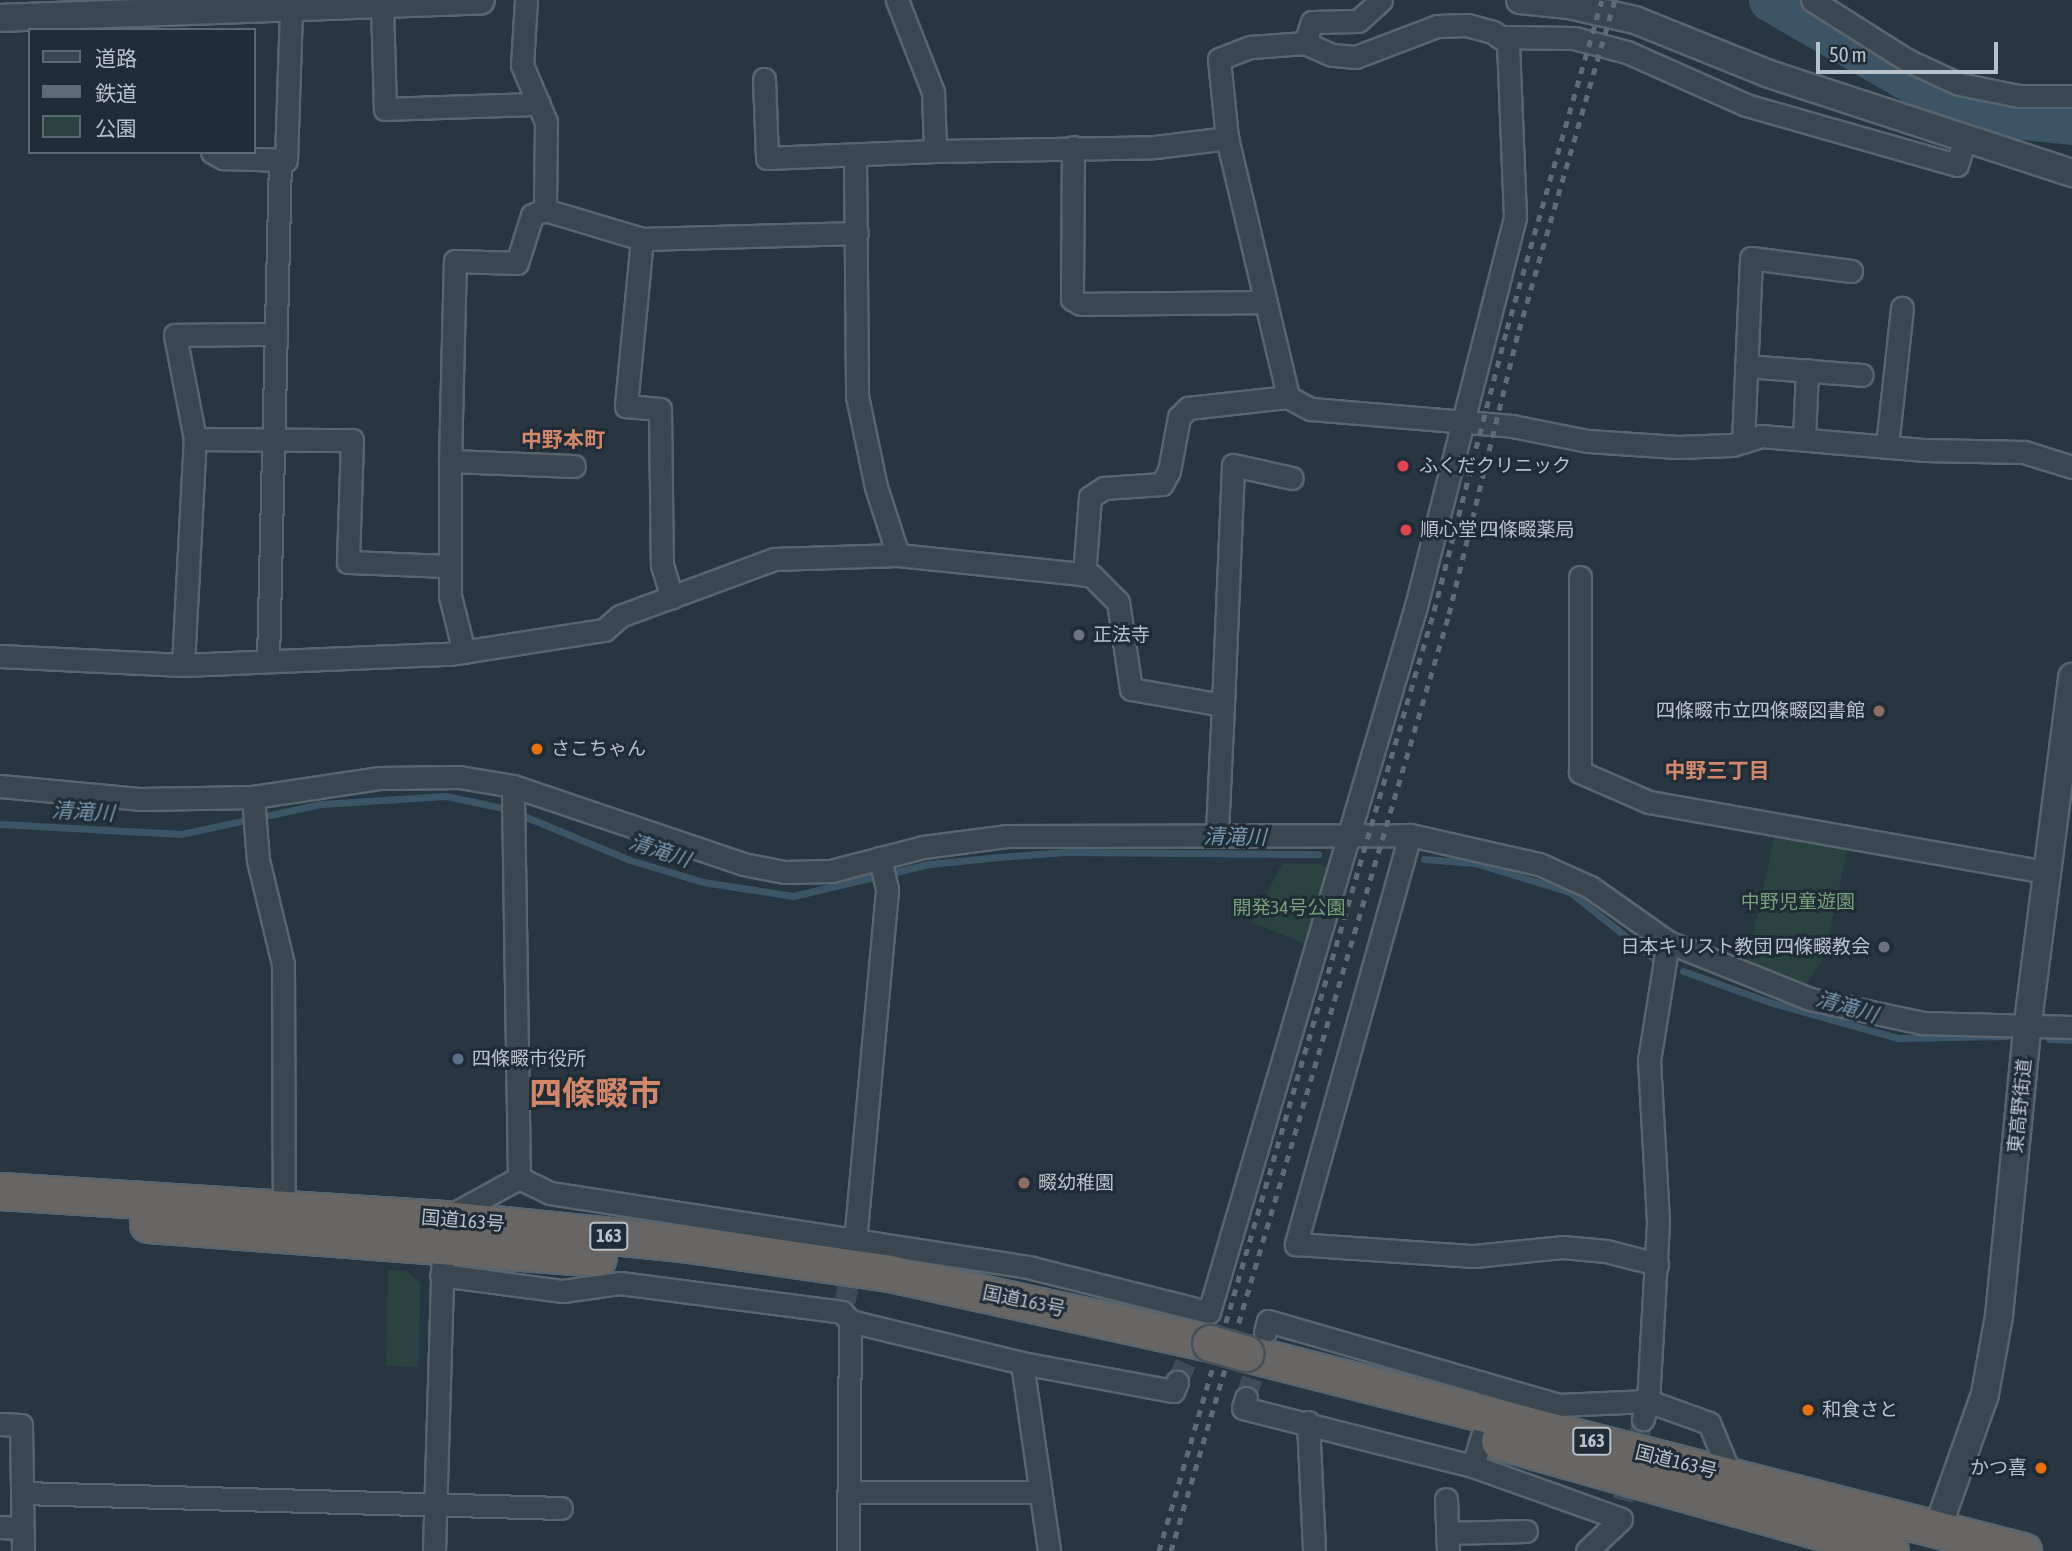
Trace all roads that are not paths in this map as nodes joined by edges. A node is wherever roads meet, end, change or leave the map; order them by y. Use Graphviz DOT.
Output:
graph roads {
  1 [pos="481,0"];
  2 [pos="526,0"];
  3 [pos="897,0"];
  4 [pos="1381,0"];
  5 [pos="1520,0"];
  6 [pos="1812,0"];
  7 [pos="382,4"];
  8 [pos="291,8"];
  9 [pos="0,18"];
  10 [pos="1499,37"];
  11 [pos="1305,43"];
  12 [pos="764,79"];
  13 [pos="2072,96"];
  14 [pos="539,104"];
  15 [pos="1227,138"];
  16 [pos="1964,141"];
  17 [pos="1073,147"];
  18 [pos="935,151"];
  19 [pos="216,154"];
  20 [pos="855,156"];
  21 [pos="280,159"];
  22 [pos="2072,173"];
  23 [pos="545,210"];
  24 [pos="857,233"];
  25 [pos="642,239"];
  26 [pos="1851,271"];
  27 [pos="1265,302"];
  28 [pos="1902,308"];
  29 [pos="275,334"];
  30 [pos="1746,366"];
  31 [pos="1807,370"];
  32 [pos="1862,374"];
  33 [pos="1287,397"];
  34 [pos="1460,421"];
  35 [pos="195,439"];
  36 [pos="1804,439"];
  37 [pos="273,440"];
  38 [pos="1743,442"];
  39 [pos="1887,446"];
  40 [pos="450,461"];
  41 [pos="574,466"];
  42 [pos="2072,467"];
  43 [pos="1292,478"];
  44 [pos="898,555"];
  45 [pos="448,566"];
  46 [pos="1084,575"];
  47 [pos="1580,577"];
  48 [pos="672,597"];
  49 [pos="464,652"];
  50 [pos="0,656"];
  51 [pos="268,661"];
  52 [pos="183,664"];
  53 [pos="2072,677"];
  54 [pos="1223,705"];
  55 [pos="0,786"];
  56 [pos="513,792"];
  57 [pos="253,800"];
  58 [pos="1217,834"];
  59 [pos="1350,835"];
  60 [pos="1410,835"];
  61 [pos="2046,872"];
  62 [pos="883,873"];
  63 [pos="1668,942"];
  64 [pos="2028,1023"];
  65 [pos="2072,1027"];
  66 [pos="519,1178"];
  67 [pos="0,1191"];
  68 [pos="284,1208"];
  69 [pos="0,1213"];
  70 [pos="442,1247"];
  71 [pos="855,1248"];
  72 [pos="1657,1264"];
  73 [pos="846,1312"];
  74 [pos="1201,1344"];
  75 [pos="1022,1363"];
  76 [pos="1249,1364"];
  77 [pos="1645,1410"];
  78 [pos="1308,1422"];
  79 [pos="0,1424"];
  80 [pos="1477,1451"];
  81 [pos="1731,1476"];
  82 [pos="850,1492"];
  83 [pos="1040,1492"];
  84 [pos="22,1493"];
  85 [pos="1446,1500"];
  86 [pos="435,1505"];
  87 [pos="561,1508"];
  88 [pos="0,1527"];
  89 [pos="23,1528"];
  90 [pos="1526,1531"];
  91 [pos="1931,1539"];
  92 [pos="1447,1542"];
  93 [pos="23,1551"];
  94 [pos="434,1551"];
  95 [pos="848,1551"];
  96 [pos="1049,1551"];
  97 [pos="1314,1551"];
  98 [pos="1587,1551"];
  99 [pos="1889,1551"];
  100 [pos="2024,1551"];
  1 -- 7 [label="street"];
  2 -- 14 [label="street"];
  3 -- 18 [label="street"];
  4 -- 11 [label="street"];
  5 -- 16 [label="street"];
  6 -- 13 [label="street"];
  7 -- 8 [label="street"];
  7 -- 14 [label="street"];
  8 -- 9 [label="street"];
  8 -- 21 [label="street"];
  10 -- 11 [label="street"];
  10 -- 16 [label="street"];
  10 -- 34 [label="street"];
  11 -- 15 [label="street"];
  12 -- 20 [label="street"];
  14 -- 23 [label="street"];
  15 -- 17 [label="street"];
  15 -- 27 [label="street"];
  16 -- 22 [label="street"];
  17 -- 18 [label="street"];
  17 -- 27 [label="street"];
  18 -- 20 [label="street"];
  19 -- 21 [label="street"];
  20 -- 24 [label="street"];
  21 -- 29 [label="street"];
  23 -- 25 [label="street"];
  23 -- 40 [label="street"];
  24 -- 25 [label="street"];
  24 -- 44 [label="street"];
  25 -- 48 [label="street"];
  26 -- 30 [label="street"];
  27 -- 33 [label="street"];
  28 -- 39 [label="street"];
  29 -- 35 [label="street"];
  29 -- 37 [label="street"];
  30 -- 31 [label="street"];
  30 -- 38 [label="street"];
  31 -- 32 [label="street"];
  31 -- 36 [label="street"];
  33 -- 34 [label="street"];
  33 -- 46 [label="street"];
  34 -- 38 [label="street"];
  34 -- 59 [label="street"];
  35 -- 37 [label="street"];
  35 -- 52 [label="street"];
  36 -- 38 [label="street"];
  36 -- 39 [label="street"];
  37 -- 45 [label="street"];
  37 -- 51 [label="street"];
  39 -- 42 [label="street"];
  40 -- 41 [label="street"];
  40 -- 45 [label="street"];
  43 -- 54 [label="street"];
  44 -- 46 [label="street"];
  44 -- 48 [label="street"];
  45 -- 49 [label="street"];
  46 -- 54 [label="street"];
  47 -- 61 [label="street"];
  48 -- 49 [label="street"];
  49 -- 51 [label="street"];
  50 -- 52 [label="street"];
  51 -- 52 [label="street"];
  53 -- 61 [label="street, 東高野街道"];
  54 -- 58 [label="street"];
  55 -- 57 [label="street"];
  56 -- 57 [label="street"];
  56 -- 62 [label="street"];
  56 -- 66 [label="street"];
  57 -- 68 [label="street"];
  58 -- 59 [label="street"];
  58 -- 62 [label="street"];
  59 -- 60 [label="street"];
  59 -- 74 [label="street"];
  60 -- 63 [label="street"];
  60 -- 72 [label="street"];
  61 -- 64 [label="street, 東高野街道"];
  62 -- 71 [label="street"];
  63 -- 64 [label="street"];
  63 -- 72 [label="street"];
  64 -- 65 [label="street"];
  64 -- 91 [label="street, 東高野街道"];
  66 -- 70 [label="street"];
  66 -- 71 [label="street"];
  67 -- 68 [label="highway, 国道163号 / 163"];
  68 -- 70 [label="highway, 国道163号 / 163"];
  69 -- 70 [label="highway, 国道163号 / 163"];
  70 -- 73 [label="street"];
  70 -- 74 [label="highway, 国道163号 / 163"];
  70 -- 86 [label="street"];
  71 -- 74 [label="street"];
  72 -- 77 [label="street"];
  73 -- 75 [label="street"];
  73 -- 82 [label="street"];
  74 -- 75 [label="street"];
  74 -- 76 [label="highway, 国道163号 / 163"];
  75 -- 83 [label="street"];
  76 -- 77 [label="street"];
  76 -- 78 [label="street"];
  76 -- 80 [label="highway, 国道163号 / 163"];
  76 -- 81 [label="highway, 国道163号 / 163"];
  77 -- 81 [label="street"];
  78 -- 80 [label="street"];
  78 -- 97 [label="street"];
  79 -- 84 [label="street"];
  80 -- 98 [label="street"];
  80 -- 99 [label="highway, 国道163号 / 163"];
  81 -- 91 [label="highway, 国道163号 / 163"];
  82 -- 83 [label="street"];
  82 -- 95 [label="street"];
  83 -- 96 [label="street"];
  84 -- 86 [label="street"];
  84 -- 89 [label="street"];
  85 -- 92 [label="street"];
  86 -- 87 [label="street"];
  86 -- 94 [label="street"];
  88 -- 89 [label="street"];
  89 -- 93 [label="street"];
  90 -- 92 [label="street"];
  91 -- 100 [label="highway, 国道163号 / 163"];
}
